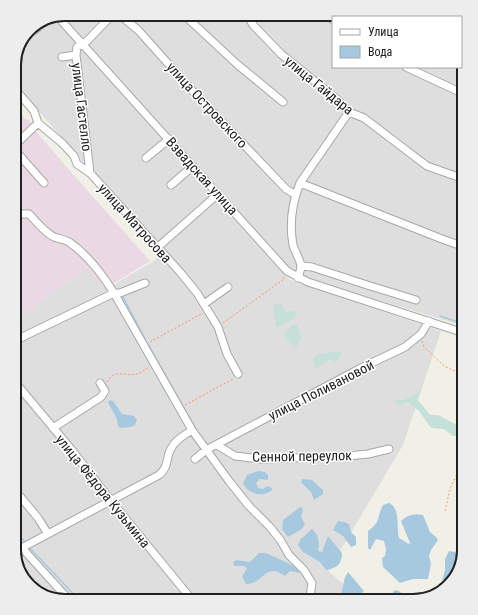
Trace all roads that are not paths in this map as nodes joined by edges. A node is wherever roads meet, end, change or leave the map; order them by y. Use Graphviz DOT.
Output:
graph roads {
  1 [pos="63,21"];
  2 [pos="106,21"];
  3 [pos="127,21"];
  4 [pos="191,21"];
  5 [pos="251,21"];
  6 [pos="82,44"];
  7 [pos="76,55"];
  8 [pos="62,57"];
  9 [pos="408,68"];
  10 [pos="457,91"];
  11 [pos="21,96"];
  12 [pos="283,102"];
  13 [pos="349,112"];
  14 [pos="38,123"];
  15 [pos="21,139"];
  16 [pos="169,139"];
  17 [pos="21,157"];
  18 [pos="146,158"];
  19 [pos="193,166"];
  20 [pos="90,173"];
  21 [pos="457,177"];
  22 [pos="44,183"];
  23 [pos="300,183"];
  24 [pos="171,184"];
  25 [pos="218,194"];
  26 [pos="296,194"];
  27 [pos="21,214"];
  28 [pos="456,244"];
  29 [pos="158,247"];
  30 [pos="301,266"];
  31 [pos="298,278"];
  32 [pos="145,282"];
  33 [pos="228,287"];
  34 [pos="114,293"];
  35 [pos="416,300"];
  36 [pos="206,308"];
  37 [pos="429,321"];
  38 [pos="457,331"];
  39 [pos="21,338"];
  40 [pos="238,374"];
  41 [pos="102,386"];
  42 [pos="21,389"];
  43 [pos="53,428"];
  44 [pos="192,430"];
  45 [pos="217,445"];
  46 [pos="389,449"];
  47 [pos="206,450"];
  48 [pos="195,459"];
  49 [pos="21,497"];
  50 [pos="111,501"];
  51 [pos="48,534"];
  52 [pos="22,548"];
  53 [pos="64,594"];
  54 [pos="187,594"];
  55 [pos="310,594"];
  1 -- 6 [label="street, Взвадская улица"];
  2 -- 6 [label="street, улица Гастелло"];
  3 -- 26 [label="street, улица Островского"];
  4 -- 12 [label="street"];
  5 -- 13 [label="street, улица Гайдара"];
  6 -- 7 [label="street, улица Гастелло"];
  6 -- 16 [label="street, Взвадская улица"];
  7 -- 8 [label="street"];
  7 -- 20 [label="street, улица Гастелло"];
  9 -- 10 [label="street"];
  11 -- 14 [label="street, улица Матросова"];
  13 -- 21 [label="street, улица Гайдара"];
  13 -- 23 [label="street"];
  14 -- 15 [label="street"];
  14 -- 20 [label="street, улица Матросова"];
  16 -- 18 [label="street"];
  16 -- 19 [label="street, Взвадская улица"];
  17 -- 22 [label="street"];
  19 -- 24 [label="street"];
  19 -- 25 [label="street, Взвадская улица"];
  20 -- 29 [label="street, улица Матросова"];
  23 -- 26 [label="street"];
  23 -- 28 [label="street"];
  25 -- 29 [label="street"];
  25 -- 31 [label="street, Взвадская улица"];
  26 -- 30 [label="street"];
  27 -- 34 [label="street"];
  29 -- 36 [label="street, улица Матросова"];
  30 -- 31 [label="street"];
  30 -- 35 [label="street"];
  31 -- 37 [label="street, Взвадская улица"];
  32 -- 34 [label="street"];
  33 -- 36 [label="street"];
  34 -- 39 [label="street"];
  34 -- 44 [label="street"];
  36 -- 40 [label="street, улица Матросова"];
  37 -- 38 [label="street, Взвадская улица"];
  37 -- 45 [label="street, улица Поливановой"];
  41 -- 43 [label="street"];
  42 -- 43 [label="street, улица Фёдора Кузьмина"];
  43 -- 50 [label="street, улица Фёдора Кузьмина"];
  44 -- 47 [label="street"];
  44 -- 50 [label="street"];
  45 -- 46 [label="street, Сенной переулок"];
  45 -- 47 [label="street, улица Поливановой"];
  47 -- 48 [label="street, улица Поливановой"];
  47 -- 55 [label="street"];
  49 -- 51 [label="street"];
  50 -- 51 [label="street"];
  50 -- 54 [label="street, улица Фёдора Кузьмина"];
  51 -- 52 [label="street"];
  52 -- 53 [label="street"];
}
